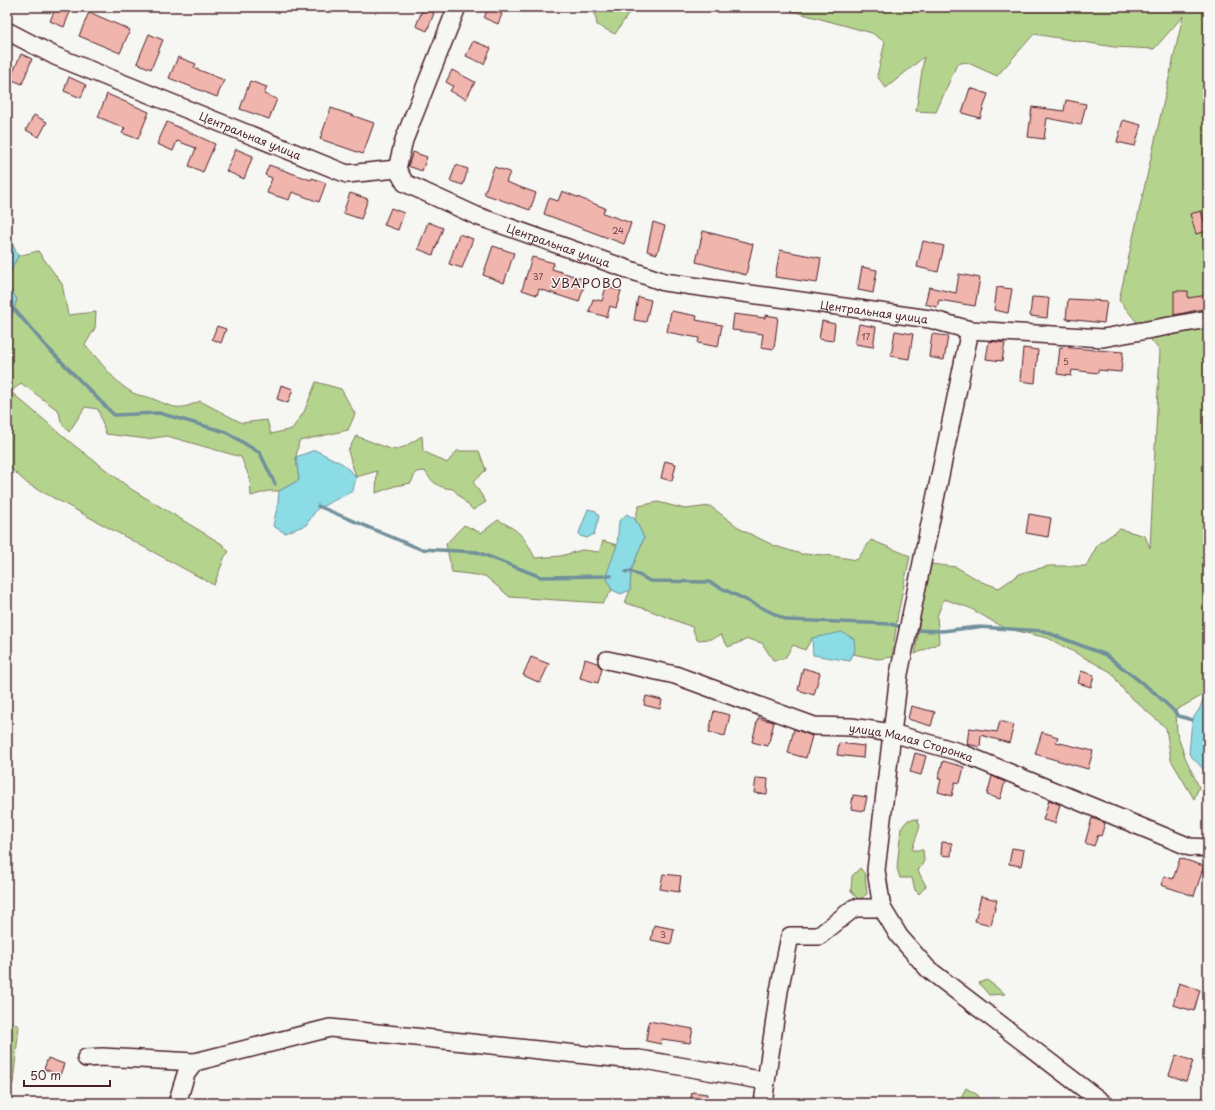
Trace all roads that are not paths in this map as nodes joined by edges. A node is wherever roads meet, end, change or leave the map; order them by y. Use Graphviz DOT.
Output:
graph roads {
  1 [pos="457,7"];
  2 [pos="7,31"];
  3 [pos="397,169"];
  4 [pos="1208,319"];
  5 [pos="970,330"];
  6 [pos="607,660"];
  7 [pos="892,733"];
  8 [pos="1208,848"];
  9 [pos="882,908"];
  10 [pos="86,1058"];
  11 [pos="195,1062"];
  12 [pos="766,1081"];
  13 [pos="177,1103"];
  14 [pos="763,1103"];
  15 [pos="1103,1103"];
  1 -- 3 [label="street"];
  2 -- 3 [label="street, Центральная улица"];
  3 -- 5 [label="street, Центральная улица"];
  4 -- 5 [label="street, Центральная улица"];
  5 -- 7 [label="street"];
  6 -- 7 [label="street, улица Малая Сторонка"];
  7 -- 8 [label="street, улица Малая Сторонка"];
  7 -- 9 [label="street"];
  9 -- 12 [label="street"];
  9 -- 15 [label="street"];
  10 -- 11 [label="street"];
  11 -- 12 [label="street"];
  11 -- 13 [label="street"];
  12 -- 14 [label="street"];
}
